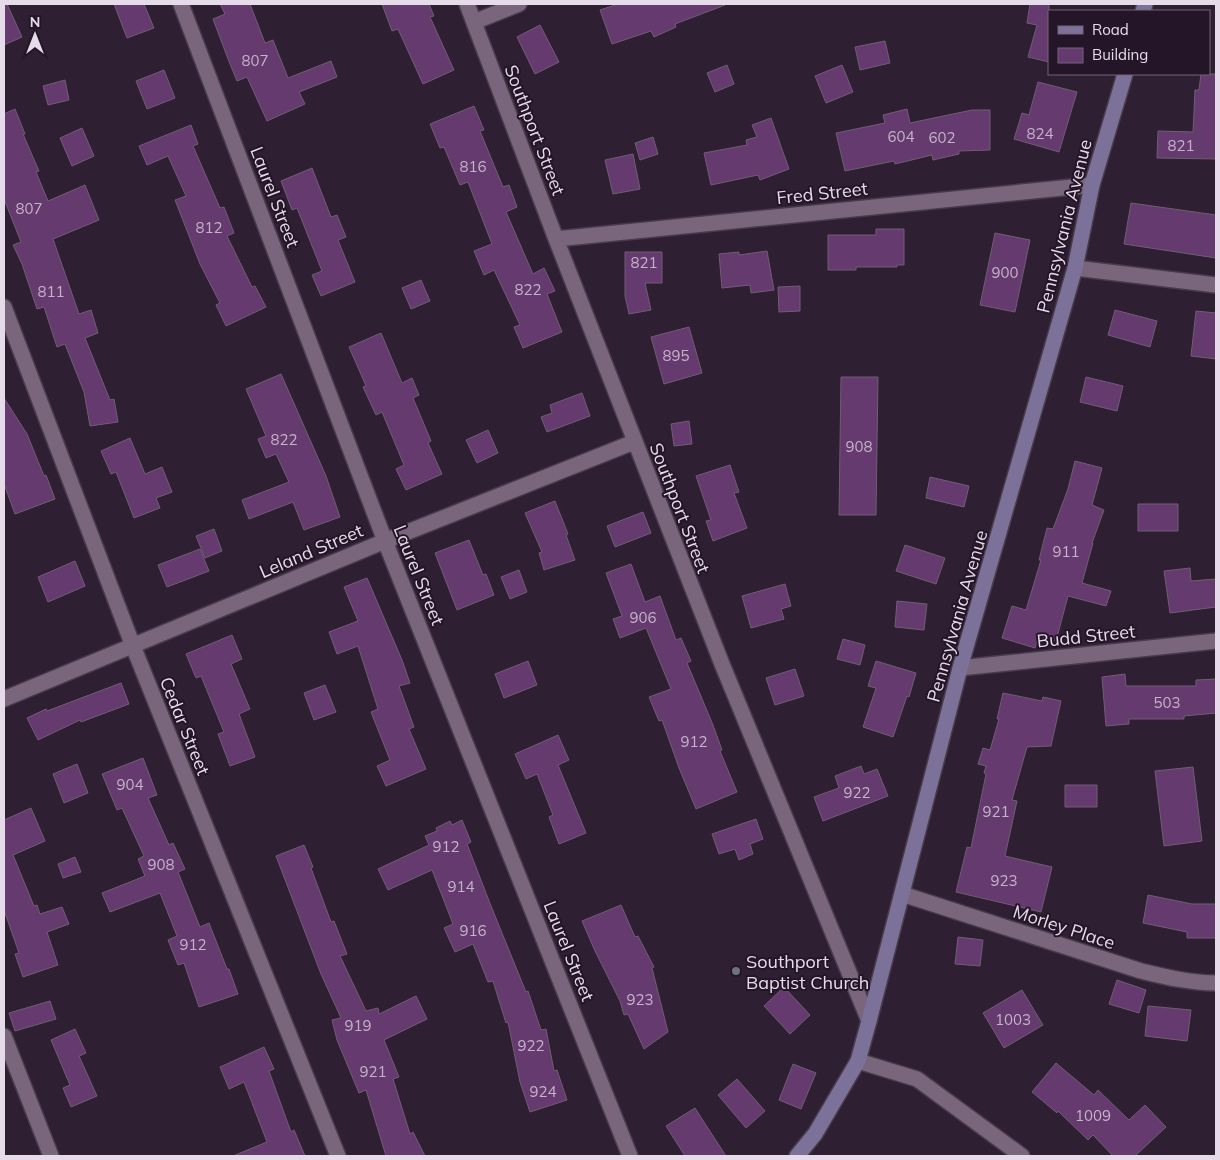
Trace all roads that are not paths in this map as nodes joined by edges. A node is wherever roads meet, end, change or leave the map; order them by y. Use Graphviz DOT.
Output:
graph roads {
  1 [pos="182,4"];
  2 [pos="466,4"];
  3 [pos="519,4"];
  4 [pos="474,22"];
  5 [pos="1125,75"];
  6 [pos="1092,185"];
  7 [pos="556,239"];
  8 [pos="1075,268"];
  9 [pos="1216,285"];
  10 [pos="4,307"];
  11 [pos="634,442"];
  12 [pos="384,541"];
  13 [pos="1216,641"];
  14 [pos="133,646"];
  15 [pos="960,668"];
  16 [pos="4,699"];
  17 [pos="902,894"];
  18 [pos="1216,983"];
  19 [pos="869,1021"];
  20 [pos="4,1036"];
  21 [pos="858,1061"];
  22 [pos="51,1156"];
  23 [pos="338,1156"];
  24 [pos="630,1156"];
  25 [pos="797,1156"];
  26 [pos="1022,1156"];
  1 -- 12 [label="street, Laurel Street"];
  2 -- 4 [label="street, Southport Street"];
  3 -- 4 [label="street"];
  4 -- 7 [label="street, Southport Street"];
  5 -- 6 [label="main road, Pennsylvania Avenue"];
  6 -- 7 [label="street, Fred Street"];
  6 -- 8 [label="main road, Pennsylvania Avenue"];
  7 -- 11 [label="street, Southport Street"];
  8 -- 9 [label="street"];
  8 -- 15 [label="main road, Pennsylvania Avenue"];
  10 -- 14 [label="street, Cedar Street"];
  11 -- 12 [label="street, Leland Street"];
  11 -- 19 [label="street, Southport Street"];
  12 -- 14 [label="street, Leland Street"];
  12 -- 24 [label="street, Laurel Street"];
  13 -- 15 [label="street, Budd Street"];
  14 -- 16 [label="street, Leland Street"];
  14 -- 23 [label="street, Cedar Street"];
  15 -- 17 [label="main road, Pennsylvania Avenue"];
  17 -- 18 [label="street, Morley Place"];
  17 -- 19 [label="main road, Pennsylvania Avenue"];
  19 -- 21 [label="main road, Pennsylvania Avenue"];
  20 -- 22 [label="street"];
  21 -- 25 [label="main road, Pennsylvania Avenue"];
  21 -- 26 [label="street"];
}
